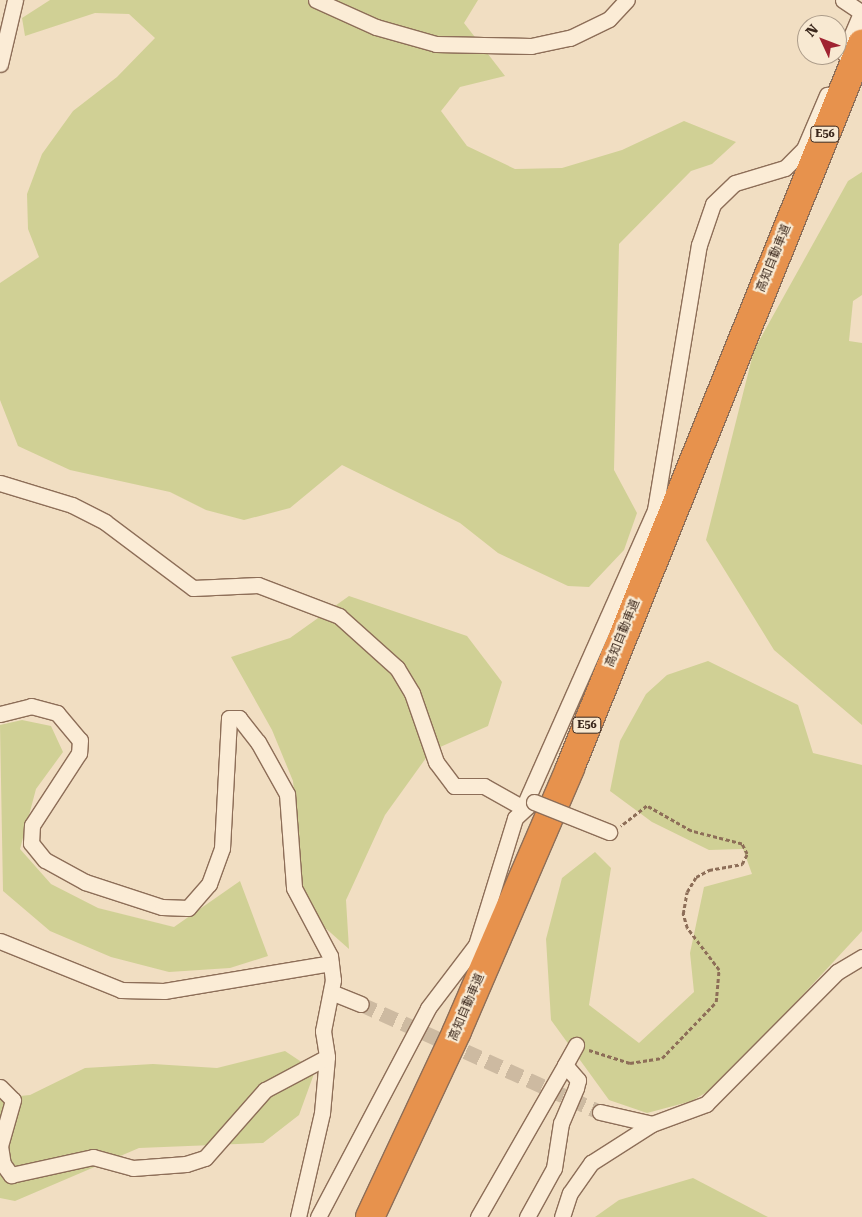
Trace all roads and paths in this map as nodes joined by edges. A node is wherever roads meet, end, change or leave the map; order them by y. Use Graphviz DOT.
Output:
graph roads {
  1 [pos="15,0"];
  2 [pos="316,0"];
  3 [pos="627,0"];
  4 [pos="843,0"];
  5 [pos="862,13"];
  6 [pos="862,44"];
  7 [pos="0,64"];
  8 [pos="862,73"];
  9 [pos="793,227"];
  10 [pos="0,483"];
  11 [pos="0,714"];
  12 [pos="529,805"];
  13 [pos="609,832"];
  14 [pos="1,944"];
  15 [pos="862,958"];
  16 [pos="331,964"];
  17 [pos="331,992"];
  18 [pos="361,1004"];
  19 [pos="576,1045"];
  20 [pos="327,1057"];
  21 [pos="565,1065"];
  22 [pos="0,1087"];
  23 [pos="600,1112"];
  24 [pos="652,1124"];
  25 [pos="298,1217"];
  26 [pos="318,1217"];
  27 [pos="370,1217"];
  28 [pos="385,1217"];
  29 [pos="478,1217"];
  30 [pos="527,1217"];
  31 [pos="562,1217"];
  1 -- 7 [label="street"];
  2 -- 3 [label="street"];
  4 -- 5 [label="street"];
  5 -- 12 [label="street"];
  6 -- 9 [label="highway, 高知自動車道 / E56"];
  8 -- 9 [label="highway, 高知自動車道 / E56"];
  9 -- 27 [label="highway, 高知自動車道 / E56"];
  9 -- 28 [label="highway, 高知自動車道 / E56"];
  10 -- 12 [label="street"];
  11 -- 16 [label="street"];
  12 -- 13 [label="street, bridge"];
  12 -- 26 [label="street"];
  13 -- 19 [label="path"];
  14 -- 16 [label="street"];
  15 -- 24 [label="street"];
  16 -- 17 [label="street"];
  17 -- 18 [label="street"];
  17 -- 20 [label="street"];
  19 -- 21 [label="street"];
  20 -- 22 [label="street"];
  20 -- 25 [label="street"];
  21 -- 29 [label="street"];
  21 -- 30 [label="street"];
  23 -- 24 [label="street"];
  24 -- 31 [label="street"];
}
